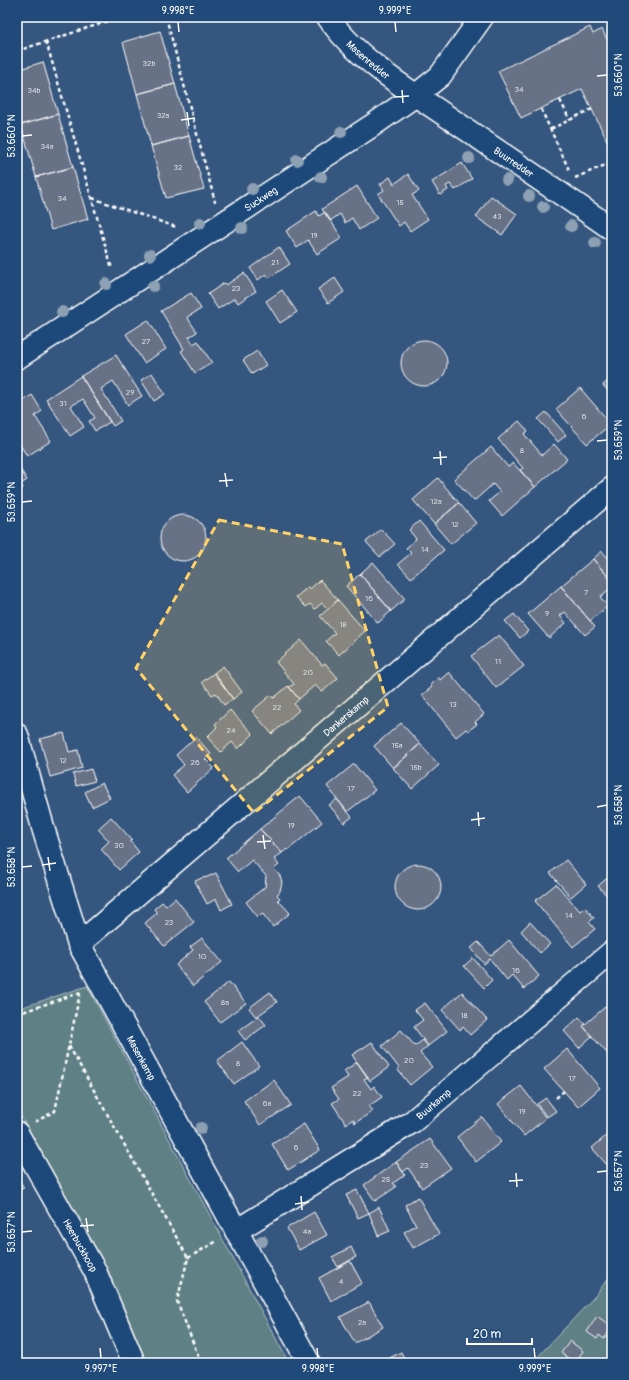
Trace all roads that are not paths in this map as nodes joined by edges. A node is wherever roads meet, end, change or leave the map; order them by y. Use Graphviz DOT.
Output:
graph roads {
  1 [pos="328,17"];
  2 [pos="482,17"];
  3 [pos="416,95"];
  4 [pos="612,229"];
  5 [pos="17,358"];
  6 [pos="612,488"];
  7 [pos="17,735"];
  8 [pos="80,944"];
  9 [pos="612,952"];
  10 [pos="23,1129"];
  11 [pos="236,1231"];
  12 [pos="134,1363"];
  13 [pos="309,1363"];
  1 -- 3 [label="street, Masenredder"];
  2 -- 3 [label="street, Suckweg"];
  3 -- 4 [label="street, Buurredder"];
  3 -- 5 [label="street, Suckweg"];
  6 -- 8 [label="street, Dankerskamp"];
  7 -- 8 [label="street, Masenkamp"];
  8 -- 11 [label="street, Masenkamp"];
  9 -- 11 [label="street, Buurkamp"];
  10 -- 12 [label="street, Heerbuckhoop"];
  11 -- 13 [label="street, Masenkamp"];
}
